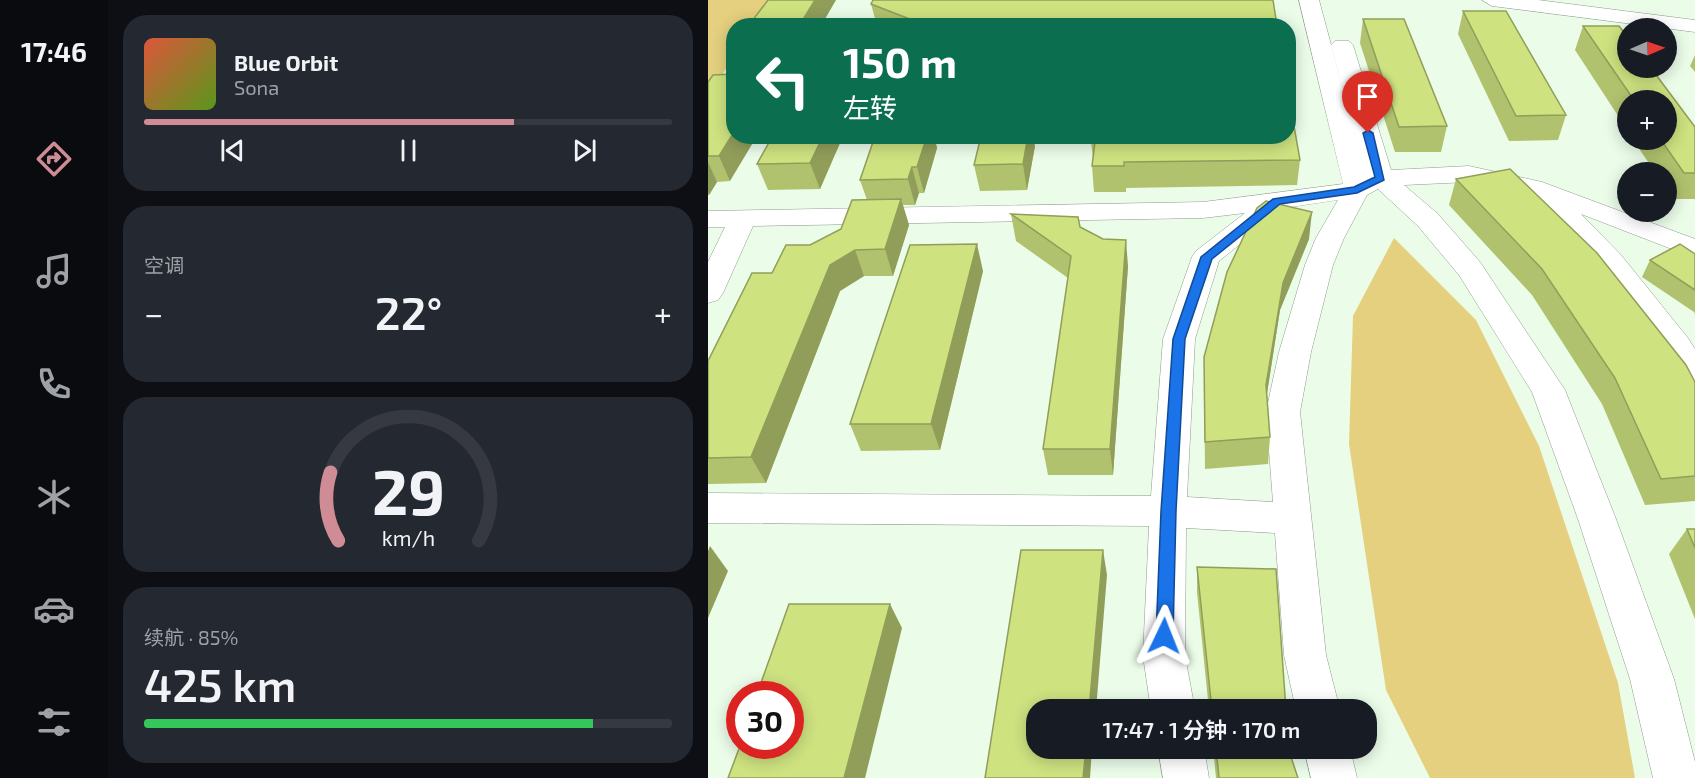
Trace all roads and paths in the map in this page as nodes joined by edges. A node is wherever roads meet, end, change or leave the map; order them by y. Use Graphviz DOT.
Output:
graph roads {
  1 [pos="1309,0"];
  2 [pos="1329,0"];
  3 [pos="1492,0"];
  4 [pos="1695,26"];
  5 [pos="1369,184"];
  6 [pos="1542,190"];
  7 [pos="1277,201"];
  8 [pos="743,218"];
  9 [pos="708,219"];
  10 [pos="1695,249"];
  11 [pos="708,293"];
  12 [pos="1695,376"];
  13 [pos="708,508"];
  14 [pos="1168,511"];
  15 [pos="1293,519"];
  16 [pos="1171,699"];
  17 [pos="1315,699"];
  18 [pos="1182,759"];
  19 [pos="1330,759"];
  20 [pos="1186,778"];
  21 [pos="1334,778"];
  22 [pos="1676,778"];
  1 -- 5 [label="street"];
  2 -- 5 [label="street"];
  3 -- 4 [label="street"];
  5 -- 6 [label="street"];
  5 -- 7 [label="street"];
  5 -- 15 [label="street"];
  5 -- 22 [label="street"];
  6 -- 10 [label="street"];
  6 -- 12 [label="street"];
  7 -- 8 [label="street"];
  7 -- 14 [label="street"];
  8 -- 9 [label="street"];
  8 -- 11 [label="street"];
  13 -- 14 [label="street"];
  14 -- 15 [label="street"];
  14 -- 16 [label="street"];
  15 -- 17 [label="street"];
  18 -- 20 [label="street"];
  19 -- 21 [label="street"];
}
